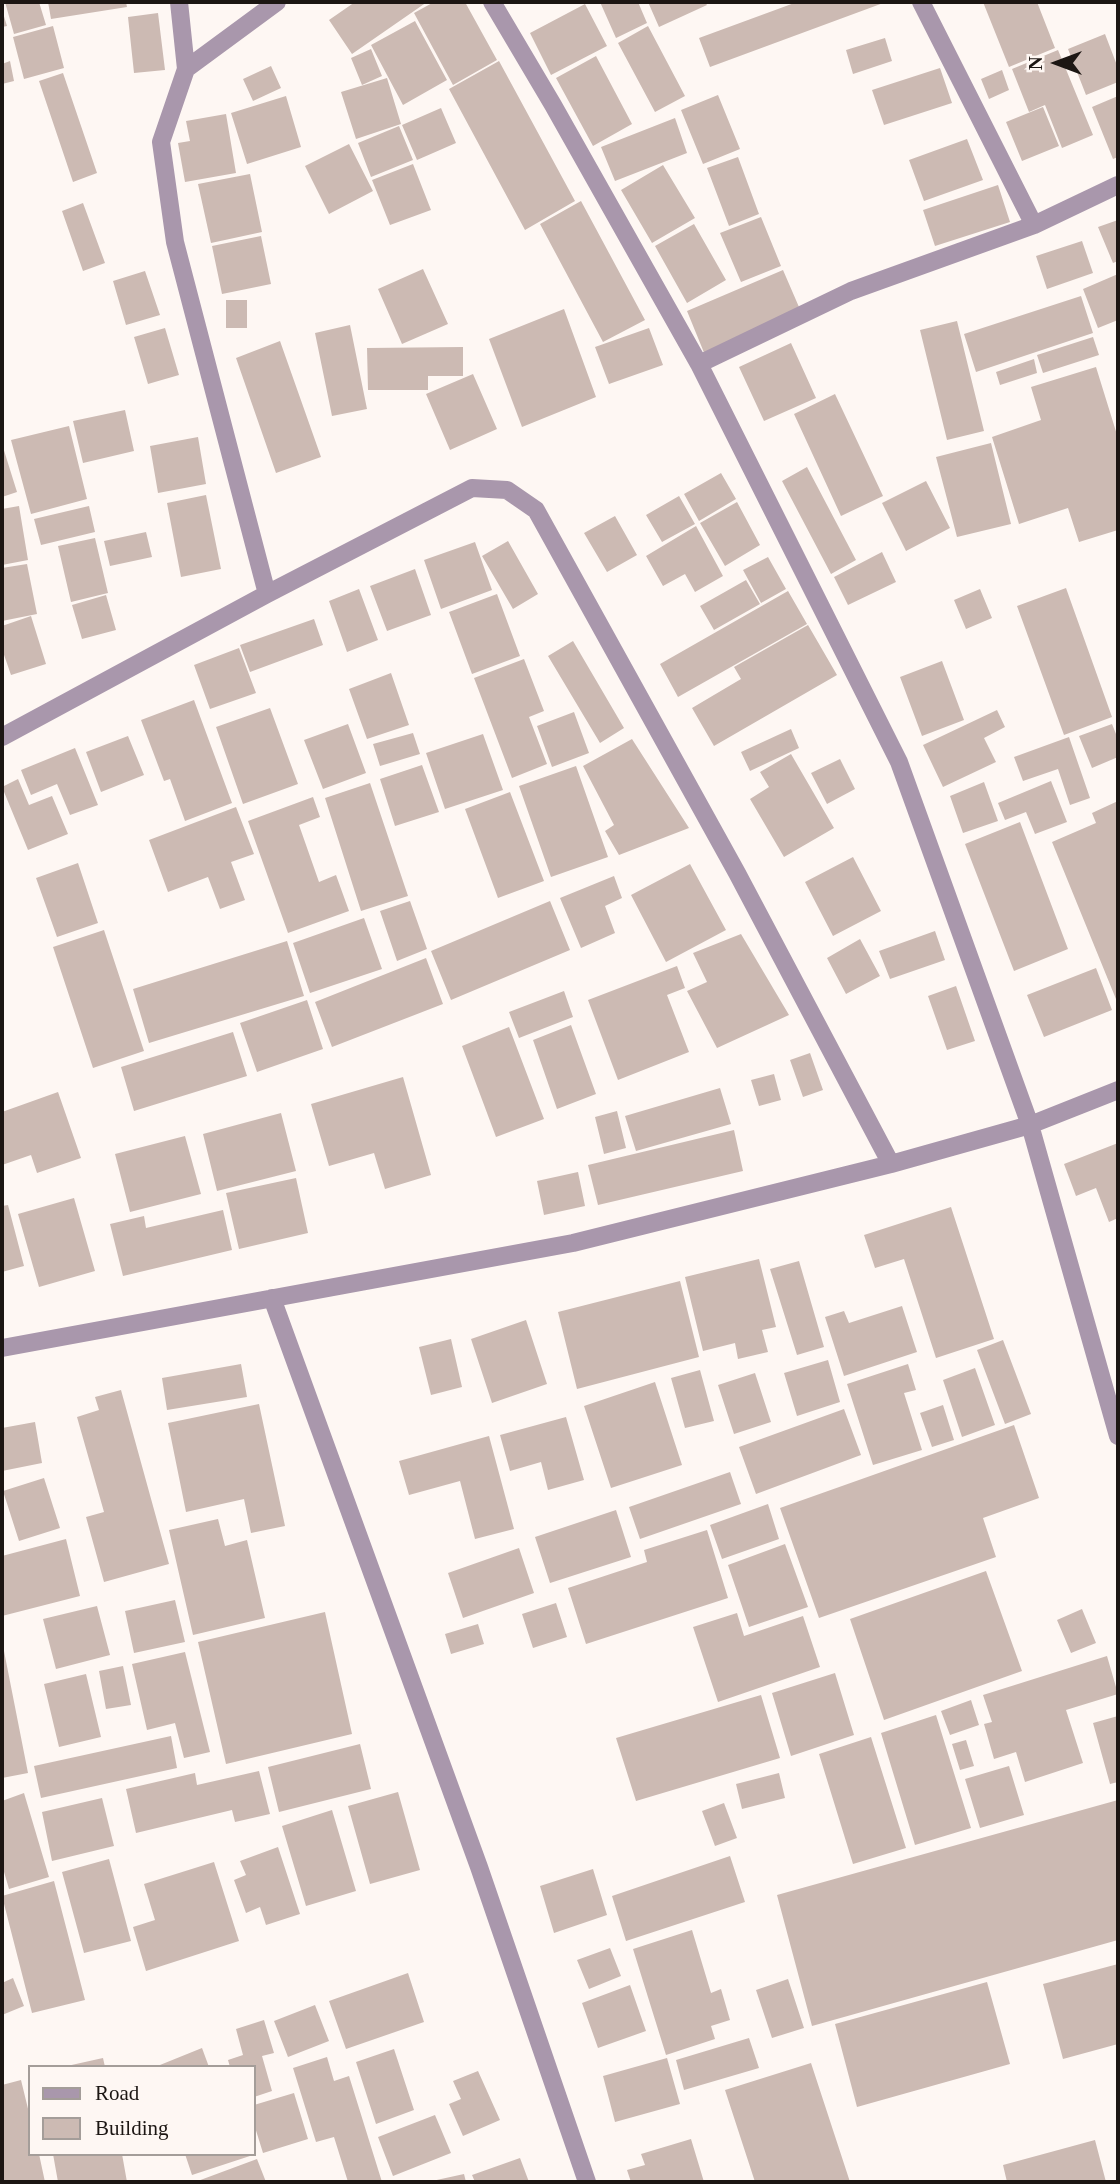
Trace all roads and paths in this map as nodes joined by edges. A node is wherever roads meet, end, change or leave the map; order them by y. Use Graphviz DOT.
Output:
graph roads {
  1 [pos="179,2"];
  2 [pos="277,2"];
  3 [pos="492,2"];
  4 [pos="921,2"];
  5 [pos="186,69"];
  6 [pos="1118,185"];
  7 [pos="1034,225"];
  8 [pos="699,364"];
  9 [pos="267,594"];
  10 [pos="2,737"];
  11 [pos="1118,1090"];
  12 [pos="1030,1125"];
  13 [pos="891,1164"];
  14 [pos="272,1298"];
  15 [pos="2,1348"];
  16 [pos="1118,1436"];
  17 [pos="587,2182"];
  1 -- 5 [label="street"];
  2 -- 5 [label="street"];
  3 -- 8 [label="street"];
  4 -- 7 [label="street"];
  5 -- 9 [label="street"];
  6 -- 7 [label="street"];
  7 -- 8 [label="street"];
  8 -- 12 [label="street"];
  9 -- 10 [label="street"];
  9 -- 13 [label="street"];
  11 -- 12 [label="street"];
  12 -- 13 [label="street"];
  12 -- 16 [label="street"];
  13 -- 14 [label="street"];
  14 -- 15 [label="street"];
  14 -- 17 [label="street"];
}
